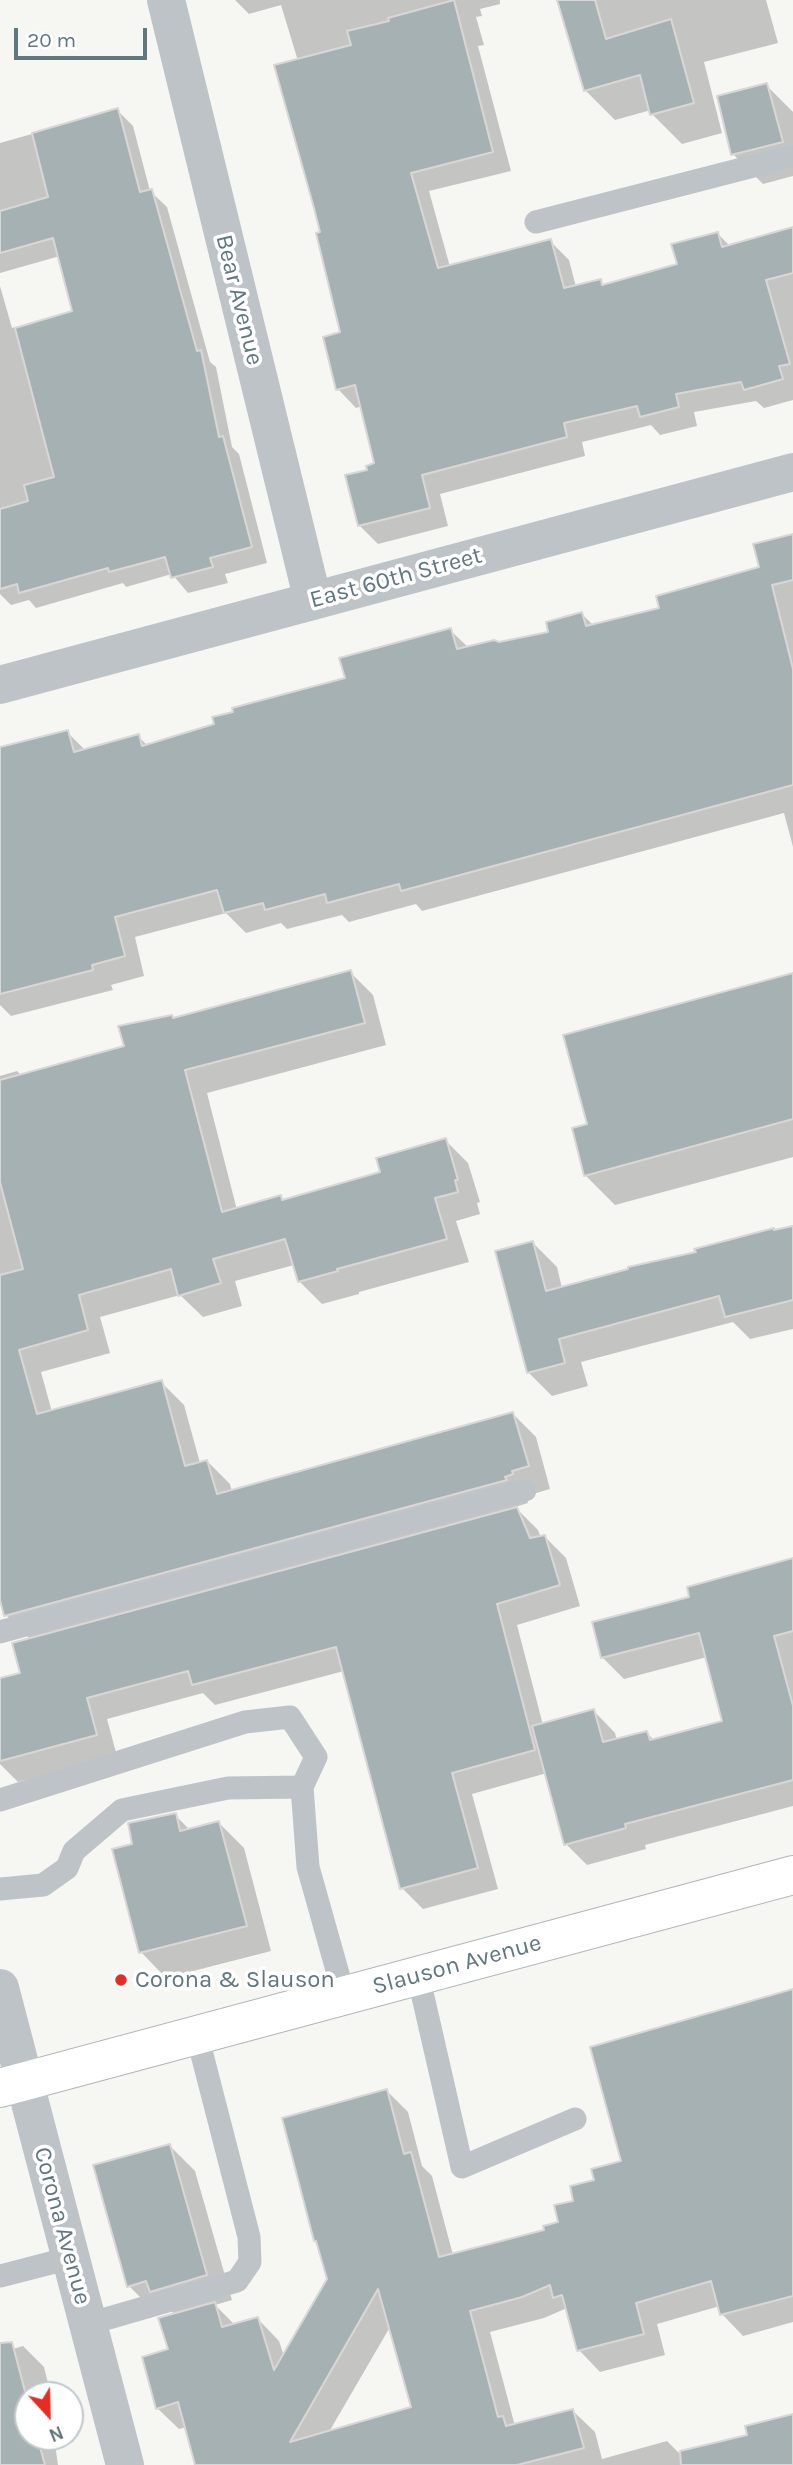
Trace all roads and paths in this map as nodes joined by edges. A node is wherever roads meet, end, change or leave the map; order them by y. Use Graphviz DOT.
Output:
graph roads {
  1 [pos="166,0"];
  2 [pos="793,156"];
  3 [pos="536,222"];
  4 [pos="793,472"];
  5 [pos="313,601"];
  6 [pos="0,685"];
  7 [pos="525,1490"];
  8 [pos="0,1632"];
  9 [pos="302,1787"];
  10 [pos="0,1800"];
  11 [pos="793,1875"];
  12 [pos="0,1889"];
  13 [pos="418,1975"];
  14 [pos="0,1988"];
  15 [pos="344,1995"];
  16 [pos="197,2035"];
  17 [pos="12,2084"];
  18 [pos="575,2119"];
  19 [pos="70,2258"];
  20 [pos="0,2276"];
  21 [pos="88,2324"];
  22 [pos="125,2465"];
  1 -- 5 [label="street, Bear Avenue"];
  2 -- 3 [label="lane"];
  4 -- 5 [label="street, East 60th Street"];
  5 -- 6 [label="street, East 60th Street"];
  7 -- 8 [label="lane"];
  9 -- 10 [label="lane"];
  9 -- 12 [label="lane"];
  9 -- 15 [label="lane"];
  11 -- 13 [label="main road, Slauson Avenue"];
  13 -- 15 [label="main road, Slauson Avenue"];
  13 -- 18 [label="lane"];
  14 -- 17 [label="street, Corona Avenue"];
  15 -- 16 [label="main road, Slauson Avenue"];
  16 -- 17 [label="main road, Slauson Avenue"];
  16 -- 21 [label="lane"];
  17 -- 19 [label="street, Corona Avenue"];
  19 -- 20 [label="lane"];
  19 -- 21 [label="street, Corona Avenue"];
  21 -- 22 [label="street, Corona Avenue"];
}
